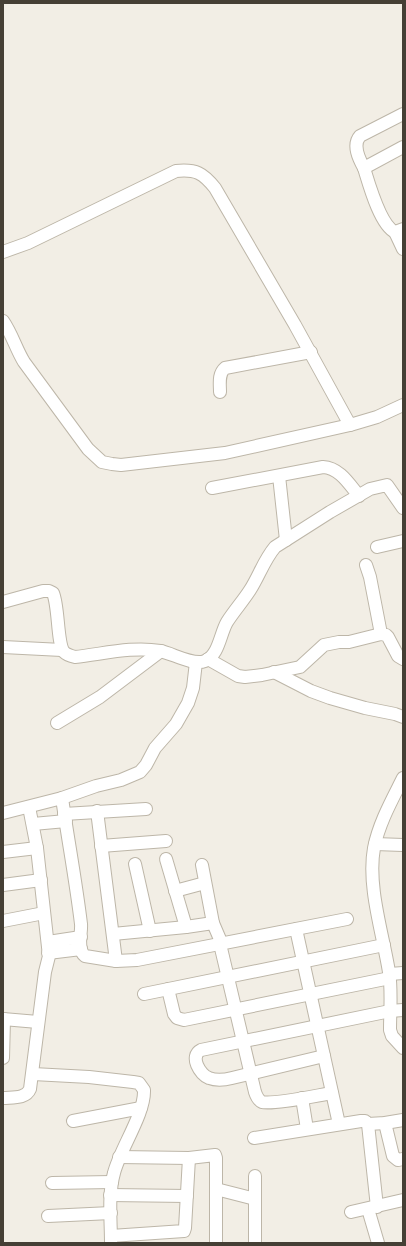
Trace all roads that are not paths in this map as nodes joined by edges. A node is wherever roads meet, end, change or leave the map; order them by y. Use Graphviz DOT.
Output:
graph roads {
  1 [pos="403,114"];
  2 [pos="403,147"];
  3 [pos="364,168"];
  4 [pos="399,230"];
  5 [pos="403,249"];
  6 [pos="3,252"];
  7 [pos="3,321"];
  8 [pos="311,352"];
  9 [pos="220,392"];
  10 [pos="403,405"];
  11 [pos="350,425"];
  12 [pos="279,476"];
  13 [pos="212,488"];
  14 [pos="359,496"];
  15 [pos="403,508"];
  16 [pos="286,540"];
  17 [pos="403,541"];
  18 [pos="377,547"];
  19 [pos="366,565"];
  20 [pos="3,602"];
  21 [pos="381,634"];
  22 [pos="3,647"];
  23 [pos="62,650"];
  24 [pos="161,651"];
  25 [pos="208,659"];
  26 [pos="403,659"];
  27 [pos="196,662"];
  28 [pos="274,672"];
  29 [pos="403,717"];
  30 [pos="57,723"];
  31 [pos="403,778"];
  32 [pos="62,798"];
  33 [pos="29,806"];
  34 [pos="146,809"];
  35 [pos="97,811"];
  36 [pos="3,813"];
  37 [pos="65,818"];
  38 [pos="32,824"];
  39 [pos="166,841"];
  40 [pos="375,844"];
  41 [pos="403,845"];
  42 [pos="101,846"];
  43 [pos="37,848"];
  44 [pos="3,852"];
  45 [pos="166,859"];
  46 [pos="135,864"];
  47 [pos="202,865"];
  48 [pos="40,880"];
  49 [pos="205,883"];
  50 [pos="3,885"];
  51 [pos="175,890"];
  52 [pos="44,913"];
  53 [pos="347,919"];
  54 [pos="3,921"];
  55 [pos="214,923"];
  56 [pos="186,927"];
  57 [pos="296,929"];
  58 [pos="150,931"];
  59 [pos="113,934"];
  60 [pos="81,943"];
  61 [pos="221,944"];
  62 [pos="384,945"];
  63 [pos="48,950"];
  64 [pos="116,961"];
  65 [pos="303,962"];
  66 [pos="403,973"];
  67 [pos="390,976"];
  68 [pos="228,977"];
  69 [pos="168,989"];
  70 [pos="144,994"];
  71 [pos="310,995"];
  72 [pos="235,1010"];
  73 [pos="403,1010"];
  74 [pos="390,1011"];
  75 [pos="4,1019"];
  76 [pos="38,1022"];
  77 [pos="316,1026"];
  78 [pos="243,1041"];
  79 [pos="403,1048"];
  80 [pos="324,1056"];
  81 [pos="3,1058"];
  82 [pos="33,1074"];
  83 [pos="251,1074"];
  84 [pos="332,1093"];
  85 [pos="3,1098"];
  86 [pos="302,1098"];
  87 [pos="141,1108"];
  88 [pos="403,1120"];
  89 [pos="73,1121"];
  90 [pos="339,1124"];
  91 [pos="368,1124"];
  92 [pos="385,1124"];
  93 [pos="307,1130"];
  94 [pos="254,1138"];
  95 [pos="119,1157"];
  96 [pos="189,1158"];
  97 [pos="403,1159"];
  98 [pos="255,1176"];
  99 [pos="112,1182"];
  100 [pos="52,1183"];
  101 [pos="216,1189"];
  102 [pos="110,1195"];
  103 [pos="187,1196"];
  104 [pos="255,1199"];
  105 [pos="402,1203"];
  106 [pos="372,1208"];
  107 [pos="351,1212"];
  108 [pos="111,1213"];
  109 [pos="48,1216"];
  110 [pos="166,1238"];
  111 [pos="111,1240"];
  112 [pos="216,1243"];
  113 [pos="255,1243"];
  114 [pos="378,1243"];
  1 -- 3 [label="street"];
  2 -- 3 [label="street"];
  3 -- 4 [label="street"];
  4 -- 5 [label="street"];
  6 -- 8 [label="street"];
  7 -- 11 [label="street"];
  8 -- 9 [label="street"];
  8 -- 11 [label="street"];
  10 -- 11 [label="street"];
  12 -- 13 [label="street"];
  12 -- 14 [label="street"];
  12 -- 16 [label="street"];
  14 -- 15 [label="street"];
  14 -- 16 [label="street"];
  16 -- 25 [label="street"];
  17 -- 18 [label="street"];
  19 -- 21 [label="street"];
  20 -- 23 [label="street"];
  21 -- 26 [label="street"];
  21 -- 28 [label="street"];
  22 -- 23 [label="street"];
  23 -- 24 [label="street"];
  24 -- 27 [label="street"];
  24 -- 30 [label="street"];
  25 -- 27 [label="street"];
  25 -- 28 [label="street"];
  27 -- 32 [label="street"];
  28 -- 29 [label="street"];
  31 -- 40 [label="street"];
  32 -- 33 [label="street"];
  32 -- 37 [label="street"];
  33 -- 36 [label="street"];
  33 -- 38 [label="street"];
  34 -- 35 [label="street"];
  35 -- 37 [label="street"];
  35 -- 42 [label="street"];
  37 -- 38 [label="street"];
  37 -- 60 [label="street"];
  38 -- 43 [label="street"];
  39 -- 42 [label="street"];
  40 -- 41 [label="street"];
  40 -- 62 [label="street"];
  42 -- 59 [label="street"];
  43 -- 44 [label="street"];
  43 -- 48 [label="street"];
  45 -- 51 [label="street"];
  46 -- 58 [label="street"];
  47 -- 49 [label="street"];
  48 -- 50 [label="street"];
  48 -- 52 [label="street"];
  49 -- 51 [label="street"];
  49 -- 55 [label="street"];
  51 -- 56 [label="street"];
  52 -- 54 [label="street"];
  52 -- 63 [label="street"];
  53 -- 57 [label="street"];
  55 -- 56 [label="street"];
  55 -- 61 [label="street"];
  56 -- 58 [label="street"];
  57 -- 61 [label="street"];
  57 -- 65 [label="street"];
  58 -- 59 [label="street"];
  59 -- 64 [label="street"];
  60 -- 63 [label="street"];
  60 -- 64 [label="street"];
  61 -- 64 [label="street"];
  61 -- 68 [label="street"];
  62 -- 65 [label="street"];
  62 -- 67 [label="street"];
  63 -- 76 [label="street"];
  65 -- 68 [label="street"];
  65 -- 71 [label="street"];
  66 -- 67 [label="street"];
  67 -- 71 [label="street"];
  67 -- 74 [label="street"];
  68 -- 69 [label="street"];
  68 -- 72 [label="street"];
  69 -- 70 [label="street"];
  69 -- 72 [label="street"];
  71 -- 72 [label="street"];
  71 -- 77 [label="street"];
  72 -- 78 [label="street"];
  73 -- 74 [label="street"];
  74 -- 77 [label="street"];
  74 -- 79 [label="street"];
  75 -- 76 [label="street"];
  75 -- 81 [label="street"];
  76 -- 82 [label="street"];
  77 -- 78 [label="street"];
  77 -- 80 [label="street"];
  78 -- 83 [label="street"];
  78 -- 83 [label="street"];
  80 -- 83 [label="street"];
  80 -- 84 [label="street"];
  82 -- 85 [label="street"];
  82 -- 87 [label="street"];
  83 -- 86 [label="street"];
  84 -- 86 [label="street"];
  84 -- 90 [label="street"];
  86 -- 93 [label="street"];
  87 -- 89 [label="street"];
  87 -- 95 [label="street"];
  88 -- 92 [label="street"];
  90 -- 91 [label="street"];
  90 -- 93 [label="street"];
  91 -- 92 [label="street"];
  91 -- 106 [label="street"];
  92 -- 97 [label="street"];
  93 -- 94 [label="street"];
  95 -- 96 [label="street"];
  95 -- 99 [label="street"];
  96 -- 101 [label="street"];
  96 -- 103 [label="street"];
  98 -- 104 [label="street"];
  99 -- 100 [label="street"];
  99 -- 102 [label="street"];
  101 -- 104 [label="street"];
  101 -- 112 [label="street"];
  102 -- 103 [label="street"];
  102 -- 108 [label="street"];
  103 -- 110 [label="street"];
  104 -- 113 [label="street"];
  105 -- 106 [label="street"];
  106 -- 107 [label="street"];
  106 -- 114 [label="street"];
  108 -- 109 [label="street"];
  108 -- 111 [label="street"];
  110 -- 111 [label="street"];
}
